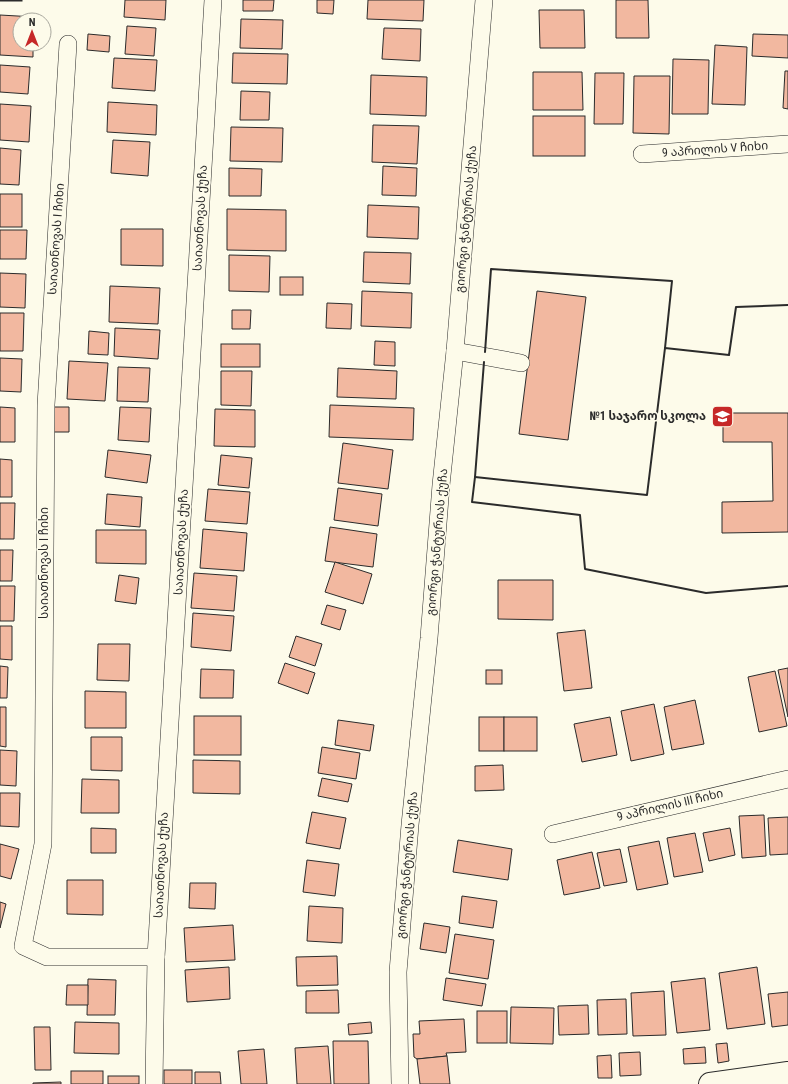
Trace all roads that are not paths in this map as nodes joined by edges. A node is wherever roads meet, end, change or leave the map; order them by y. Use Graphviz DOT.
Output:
graph roads {
  1 [pos="213,0"];
  2 [pos="484,0"];
  3 [pos="68,44"];
  4 [pos="788,144"];
  5 [pos="642,154"];
  6 [pos="455,351"];
  7 [pos="521,363"];
  8 [pos="788,779"];
  9 [pos="553,834"];
  10 [pos="156,957"];
  11 [pos="788,1073"];
  12 [pos="154,1084"];
  13 [pos="400,1084"];
  14 [pos="710,1084"];
  1 -- 10 [label="street, საიათნოვას ქუჩა"];
  2 -- 6 [label="street, გიორგი ჭანტურიას ქუჩა"];
  3 -- 10 [label="street, საიათნოვას I ჩიხი"];
  4 -- 5 [label="street, 9 აპრილის V ჩიხი"];
  6 -- 7 [label="street"];
  6 -- 13 [label="street, გიორგი ჭანტურიას ქუჩა"];
  8 -- 9 [label="street, 9 აპრილის III ჩიხი"];
  10 -- 12 [label="street, საიათნოვას ქუჩა"];
  11 -- 14 [label="street"];
}
